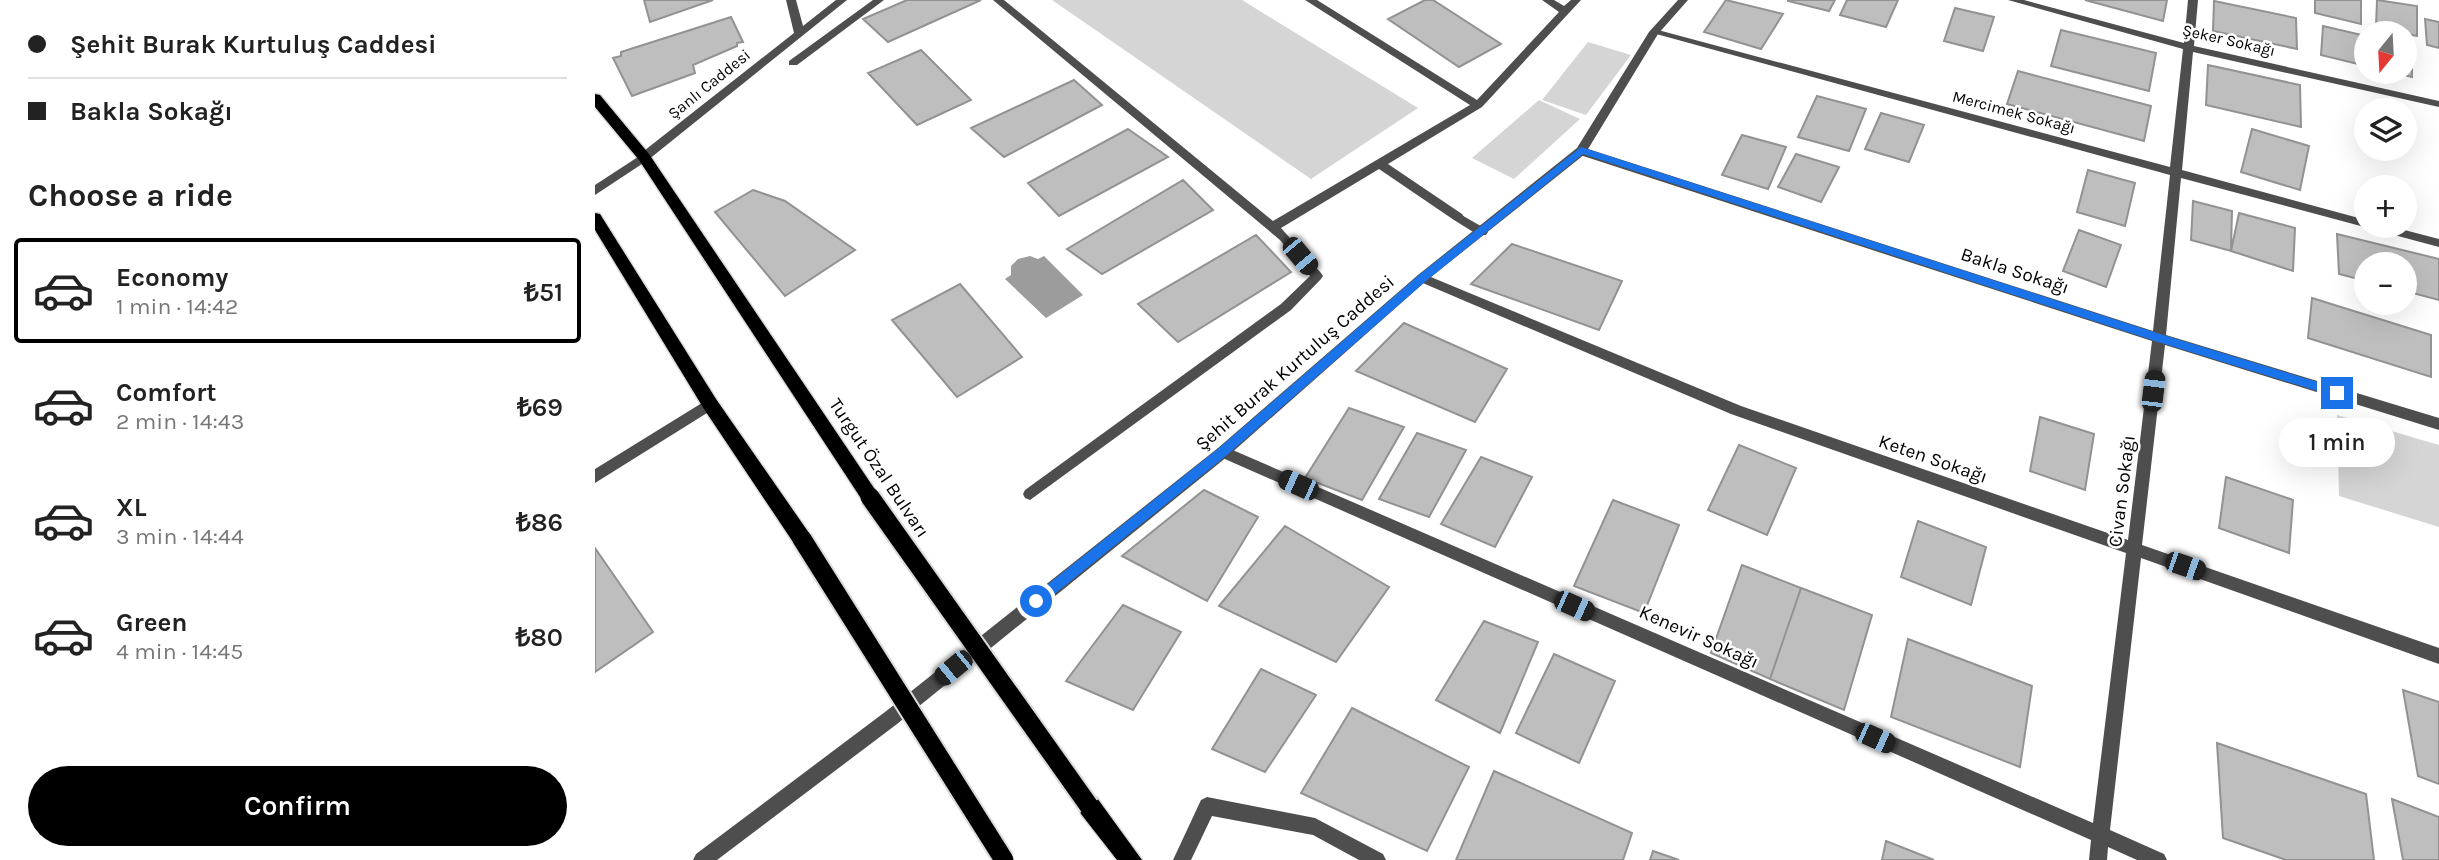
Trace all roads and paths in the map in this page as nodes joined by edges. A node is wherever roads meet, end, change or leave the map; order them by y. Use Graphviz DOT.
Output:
graph roads {
  1 [pos="791,0"];
  2 [pos="842,0"];
  3 [pos="879,0"];
  4 [pos="997,0"];
  5 [pos="1310,0"];
  6 [pos="1547,0"];
  7 [pos="1576,0"];
  8 [pos="1682,0"];
  9 [pos="2013,0"];
  10 [pos="2193,0"];
  11 [pos="1565,11"];
  12 [pos="799,32"];
  13 [pos="1654,32"];
  14 [pos="2190,47"];
  15 [pos="793,63"];
  16 [pos="595,99"];
  17 [pos="2439,104"];
  18 [pos="1478,105"];
  19 [pos="1581,150"];
  20 [pos="644,157"];
  21 [pos="1380,164"];
  22 [pos="2175,172"];
  23 [pos="595,191"];
  24 [pos="595,219"];
  25 [pos="2354,221"];
  26 [pos="1273,227"];
  27 [pos="1482,232"];
  28 [pos="2417,237"];
  29 [pos="2439,243"];
  30 [pos="1422,278"];
  31 [pos="2159,338"];
  32 [pos="710,404"];
  33 [pos="2439,424"];
  34 [pos="1223,452"];
  35 [pos="595,477"];
  36 [pos="1030,495"];
  37 [pos="2134,549"];
  38 [pos="2439,656"];
  39 [pos="2101,837"];
  40 [pos="702,860"];
  41 [pos="1004,860"];
  42 [pos="1131,860"];
  43 [pos="1182,860"];
  44 [pos="1377,860"];
  45 [pos="2098,860"];
  46 [pos="2158,860"];
  1 -- 12 [label="street"];
  2 -- 12 [label="street, Şanlı Caddesi"];
  3 -- 15 [label="street"];
  4 -- 26 [label="street"];
  5 -- 18 [label="street"];
  6 -- 11 [label="street"];
  7 -- 11 [label="street"];
  8 -- 13 [label="street, Şehit Burak Kurtuluş Caddesi"];
  9 -- 14 [label="street, Şeker Sokağı"];
  10 -- 14 [label="street, Civan Sokağı"];
  11 -- 18 [label="street"];
  12 -- 20 [label="street, Şanlı Caddesi"];
  13 -- 19 [label="street, Şehit Burak Kurtuluş Caddesi"];
  13 -- 22 [label="street, Mercimek Sokağı"];
  14 -- 17 [label="street, Şeker Sokağı"];
  14 -- 22 [label="street, Civan Sokağı"];
  16 -- 20 [label="main road, Turgut Özal Bulvarı"];
  18 -- 21 [label="street"];
  19 -- 27 [label="street, Şehit Burak Kurtuluş Caddesi"];
  19 -- 31 [label="street, Bakla Sokağı"];
  20 -- 23 [label="street, Şanlı Caddesi"];
  20 -- 42 [label="main road, Turgut Özal Bulvarı, bridge"];
  21 -- 26 [label="street"];
  21 -- 27 [label="street"];
  22 -- 25 [label="street, Mercimek Sokağı"];
  22 -- 31 [label="street, Civan Sokağı"];
  24 -- 32 [label="main road"];
  26 -- 36 [label="street"];
  27 -- 30 [label="street, Şehit Burak Kurtuluş Caddesi"];
  28 -- 29 [label="street"];
  30 -- 34 [label="street, Şehit Burak Kurtuluş Caddesi"];
  30 -- 37 [label="street, Keten Sokağı"];
  31 -- 33 [label="street, Bakla Sokağı"];
  31 -- 37 [label="street, Civan Sokağı"];
  32 -- 35 [label="street"];
  32 -- 41 [label="main road, bridge"];
  34 -- 39 [label="street, Kenevir Sokağı"];
  34 -- 40 [label="street, Şehit Burak Kurtuluş Caddesi"];
  37 -- 38 [label="street, Keten Sokağı"];
  37 -- 39 [label="street, Civan Sokağı"];
  39 -- 45 [label="street, Civan Sokağı"];
  39 -- 46 [label="street, Kenevir Sokağı"];
  43 -- 44 [label="street"];
}
